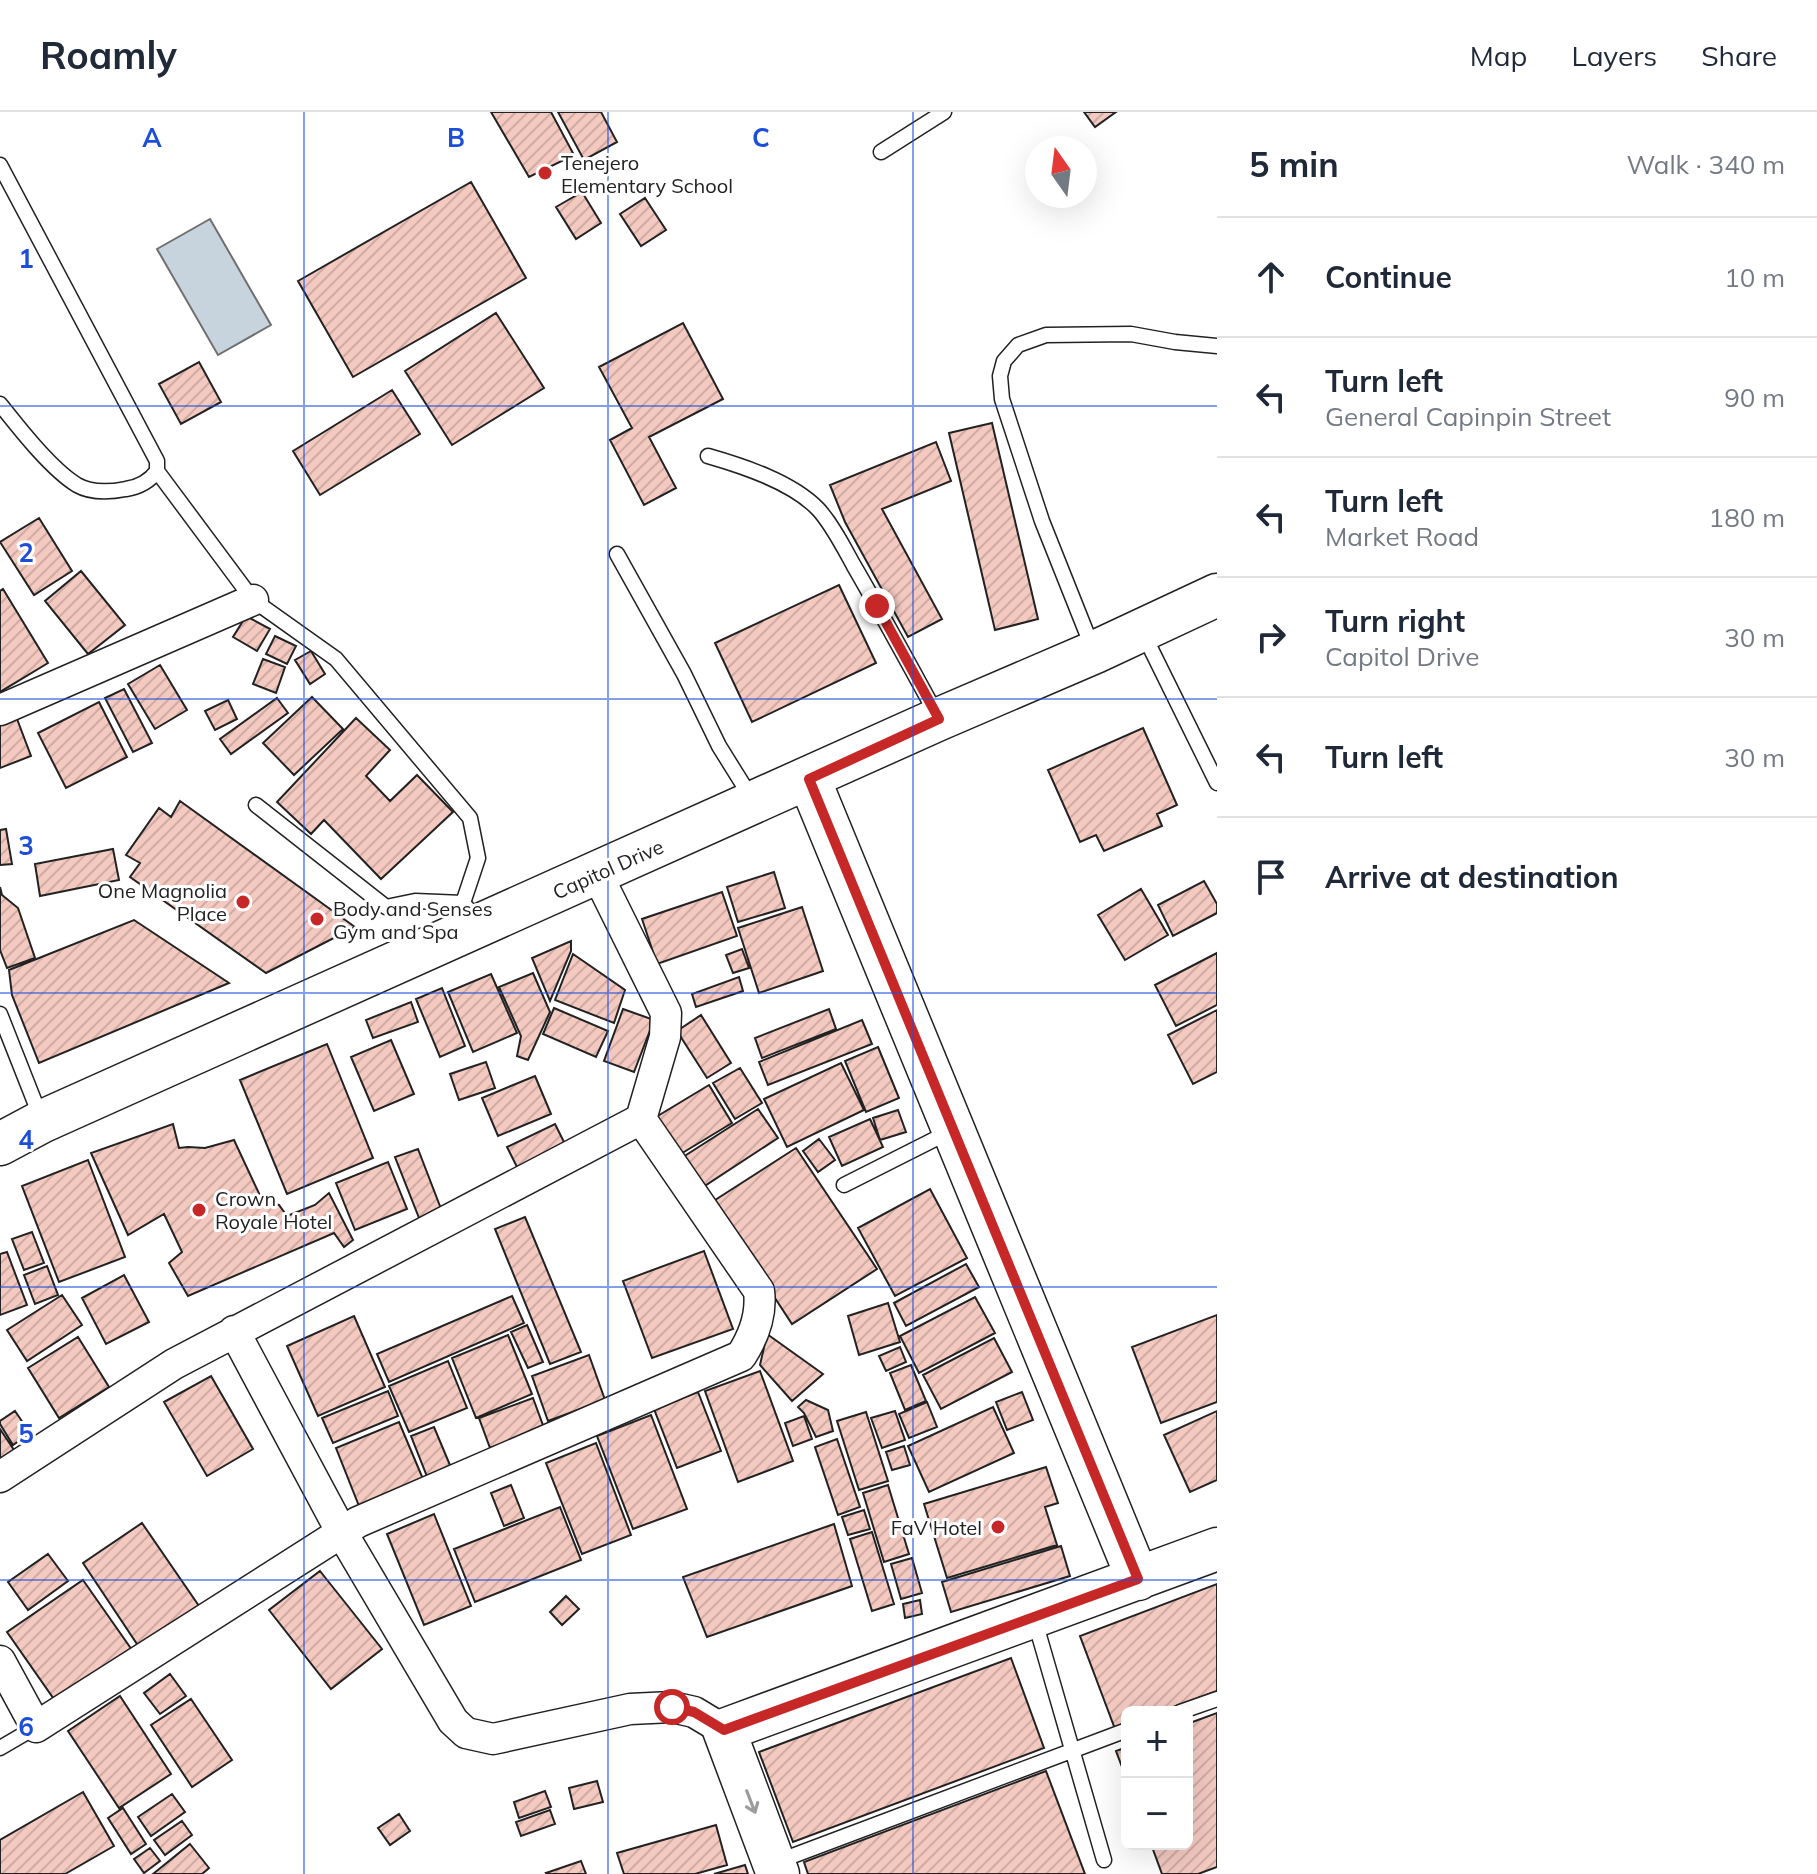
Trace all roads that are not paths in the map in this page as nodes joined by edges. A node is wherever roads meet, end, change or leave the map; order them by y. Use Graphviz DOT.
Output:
graph roads {
  1 [pos="944,112"];
  2 [pos="881,152"];
  3 [pos="0,165"];
  4 [pos="1217,346"];
  5 [pos="0,404"];
  6 [pos="708,456"];
  7 [pos="157,471"];
  8 [pos="617,554"];
  9 [pos="1217,595"];
  10 [pos="253,600"];
  11 [pos="1142,630"];
  12 [pos="1095,652"];
  13 [pos="0,710"];
  14 [pos="939,719"];
  15 [pos="809,779"];
  16 [pos="1217,783"];
  17 [pos="755,803"];
  18 [pos="256,805"];
  19 [pos="597,874"];
  20 [pos="472,914"];
  21 [pos="0,1014"];
  22 [pos="641,1119"];
  23 [pos="43,1121"];
  24 [pos="953,1130"];
  25 [pos="0,1144"];
  26 [pos="844,1185"];
  27 [pos="234,1331"];
  28 [pos="0,1477"];
  29 [pos="342,1533"];
  30 [pos="1217,1549"];
  31 [pos="1138,1579"];
  32 [pos="1034,1617"];
  33 [pos="0,1661"];
  34 [pos="1217,1699"];
  35 [pos="1193,1707"];
  36 [pos="36,1727"];
  37 [pos="724,1730"];
  38 [pos="1121,1732"];
  39 [pos="0,1748"];
  40 [pos="1072,1750"];
  41 [pos="1104,1860"];
  42 [pos="776,1868"];
  1 -- 2 [label="lane"];
  3 -- 7 [label="lane"];
  4 -- 12 [label="lane"];
  5 -- 7 [label="lane"];
  6 -- 14 [label="lane"];
  7 -- 10 [label="lane"];
  8 -- 17 [label="lane"];
  9 -- 11 [label="street, Capitol Drive"];
  10 -- 13 [label="street"];
  10 -- 20 [label="lane"];
  11 -- 12 [label="street, Capitol Drive"];
  11 -- 16 [label="lane"];
  12 -- 14 [label="street, Capitol Drive"];
  14 -- 15 [label="street, Capitol Drive"];
  15 -- 17 [label="street, Capitol Drive"];
  15 -- 24 [label="street"];
  17 -- 19 [label="street, Capitol Drive"];
  18 -- 20 [label="lane"];
  19 -- 20 [label="street, Capitol Drive"];
  19 -- 22 [label="street"];
  20 -- 23 [label="street, Capitol Drive"];
  21 -- 23 [label="lane"];
  22 -- 27 [label="street"];
  22 -- 29 [label="street"];
  23 -- 25 [label="street, Capitol Drive"];
  24 -- 26 [label="lane"];
  24 -- 31 [label="street"];
  27 -- 28 [label="street"];
  27 -- 29 [label="street"];
  29 -- 36 [label="street"];
  29 -- 37 [label="street"];
  30 -- 31 [label="street"];
  31 -- 32 [label="street"];
  32 -- 37 [label="street"];
  32 -- 40 [label="lane"];
  33 -- 36 [label="street"];
  34 -- 35 [label="lane"];
  36 -- 39 [label="lane"];
  37 -- 42 [label="street, one-way"];
  38 -- 40 [label="lane"];
  40 -- 41 [label="lane"];
  40 -- 42 [label="lane"];
}
